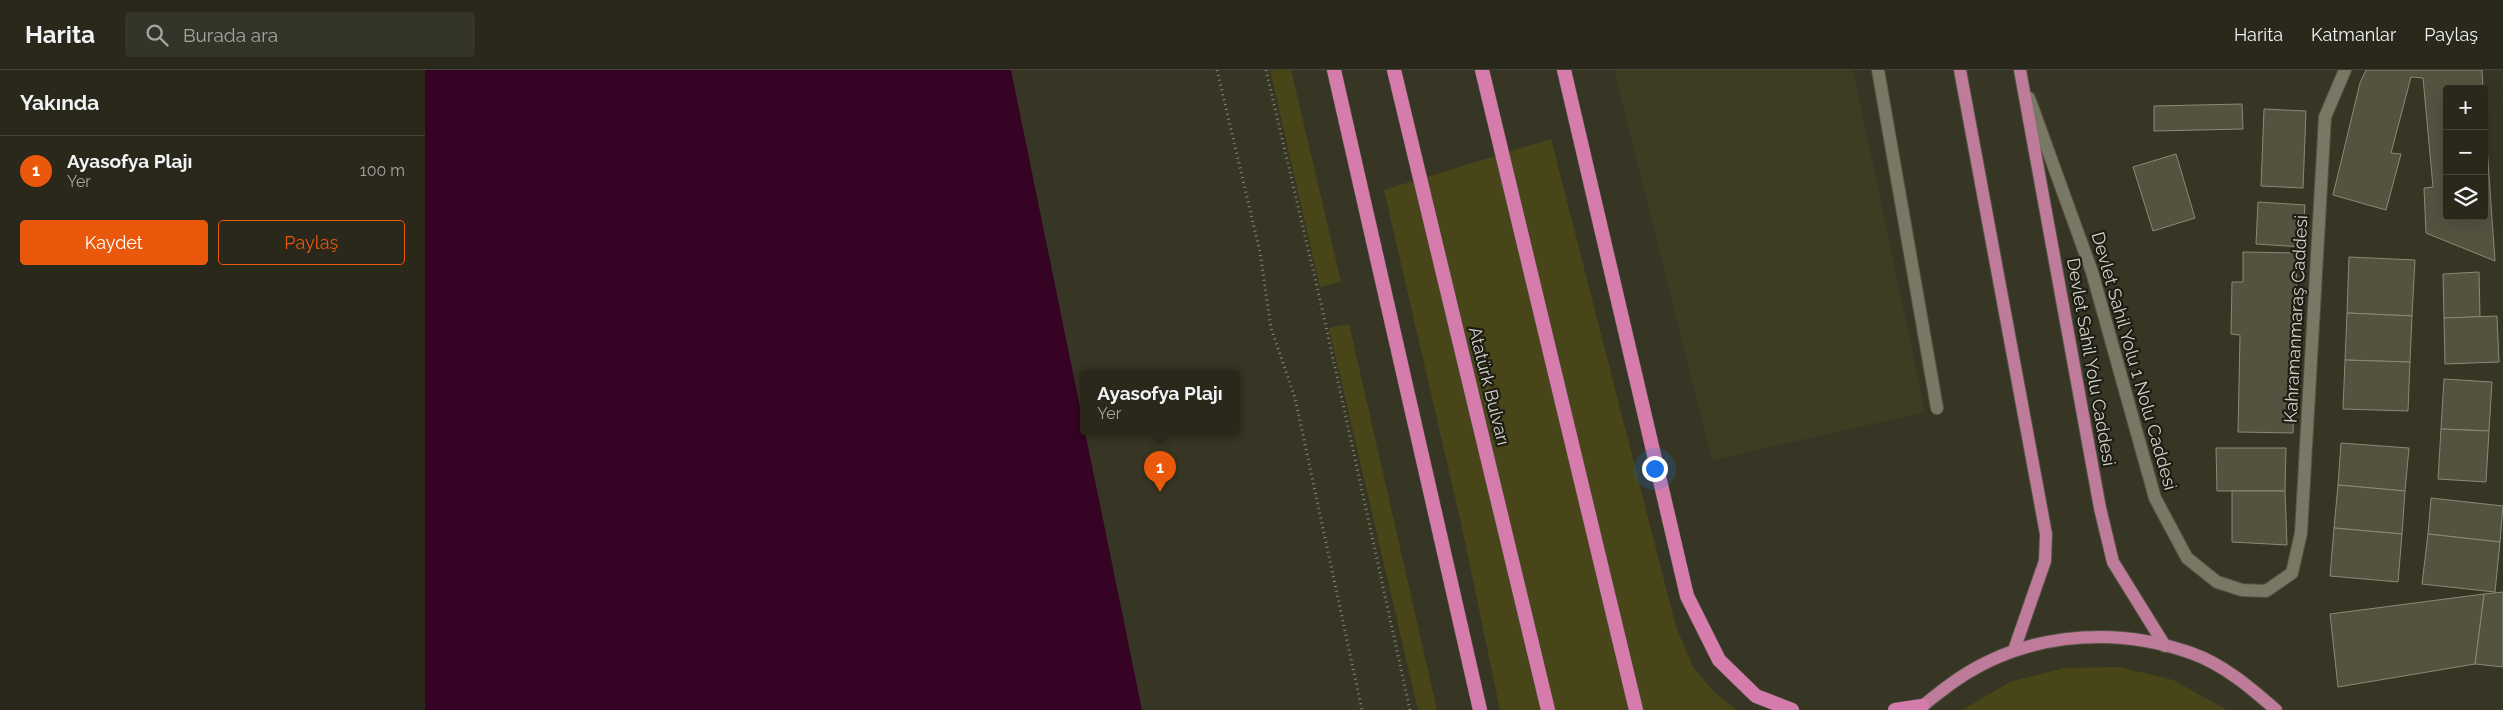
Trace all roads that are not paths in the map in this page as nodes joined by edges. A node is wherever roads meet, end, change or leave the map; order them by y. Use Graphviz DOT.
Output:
graph roads {
  1 [pos="1334,70"];
  2 [pos="1393,70"];
  3 [pos="1482,70"];
  4 [pos="1564,70"];
  5 [pos="1878,70"];
  6 [pos="1960,70"];
  7 [pos="2020,70"];
  8 [pos="2345,70"];
  9 [pos="2024,84"];
  10 [pos="1937,408"];
  11 [pos="2293,573"];
  12 [pos="2165,646"];
  13 [pos="2014,650"];
  14 [pos="1920,708"];
  15 [pos="1480,710"];
  16 [pos="1548,710"];
  17 [pos="1636,710"];
  18 [pos="1792,710"];
  19 [pos="1895,710"];
  20 [pos="2275,710"];
  1 -- 15 [label="highway"];
  2 -- 16 [label="highway, Atatürk Bulvarı"];
  3 -- 17 [label="highway"];
  4 -- 18 [label="highway"];
  5 -- 10 [label="street"];
  6 -- 13 [label="main road"];
  7 -- 9 [label="main road, Devlet Sahil Yolu Caddesi"];
  8 -- 11 [label="street, Kahramanmaraş Caddesi"];
  9 -- 11 [label="street, Devlet Sahil Yolu 1 Nolu Caddesi"];
  9 -- 12 [label="main road, Devlet Sahil Yolu Caddesi"];
  12 -- 13 [label="main road"];
  12 -- 20 [label="main road"];
  13 -- 14 [label="main road"];
  14 -- 19 [label="highway"];
}
